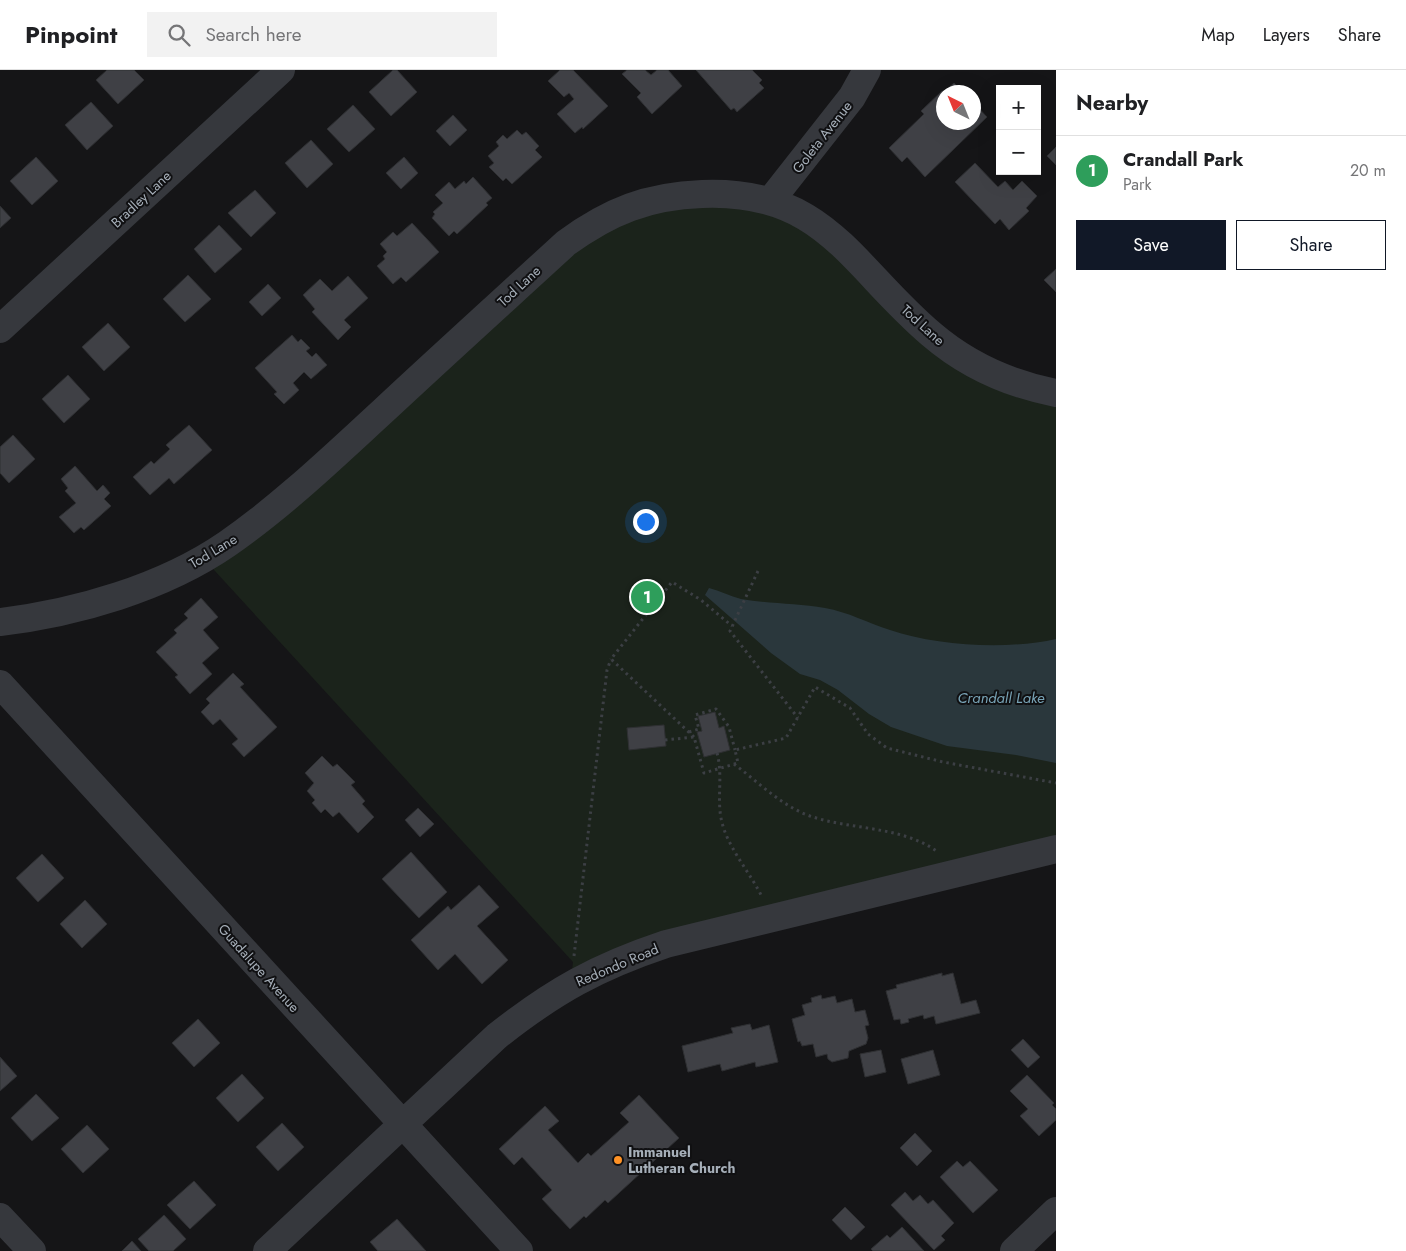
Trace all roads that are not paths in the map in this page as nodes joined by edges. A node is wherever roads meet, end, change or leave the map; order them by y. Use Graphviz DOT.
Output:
graph roads {
  1 [pos="281,70"];
  2 [pos="867,70"];
  3 [pos="771,200"];
  4 [pos="0,329"];
  5 [pos="1056,393"];
  6 [pos="0,622"];
  7 [pos="0,684"];
  8 [pos="1056,849"];
  9 [pos="402,1125"];
  10 [pos="1056,1211"];
  11 [pos="0,1217"];
  12 [pos="32,1251"];
  13 [pos="268,1251"];
  14 [pos="519,1251"];
  15 [pos="1014,1251"];
  1 -- 4 [label="street, Bradley Lane"];
  2 -- 3 [label="street, Goleta Avenue"];
  3 -- 5 [label="street, Tod Lane"];
  3 -- 6 [label="street, Tod Lane"];
  7 -- 9 [label="street, Guadalupe Avenue"];
  8 -- 9 [label="street, Redondo Road"];
  9 -- 13 [label="street, Redondo Road"];
  9 -- 14 [label="street, Guadalupe Avenue"];
  10 -- 15 [label="street"];
  11 -- 12 [label="street"];
}
